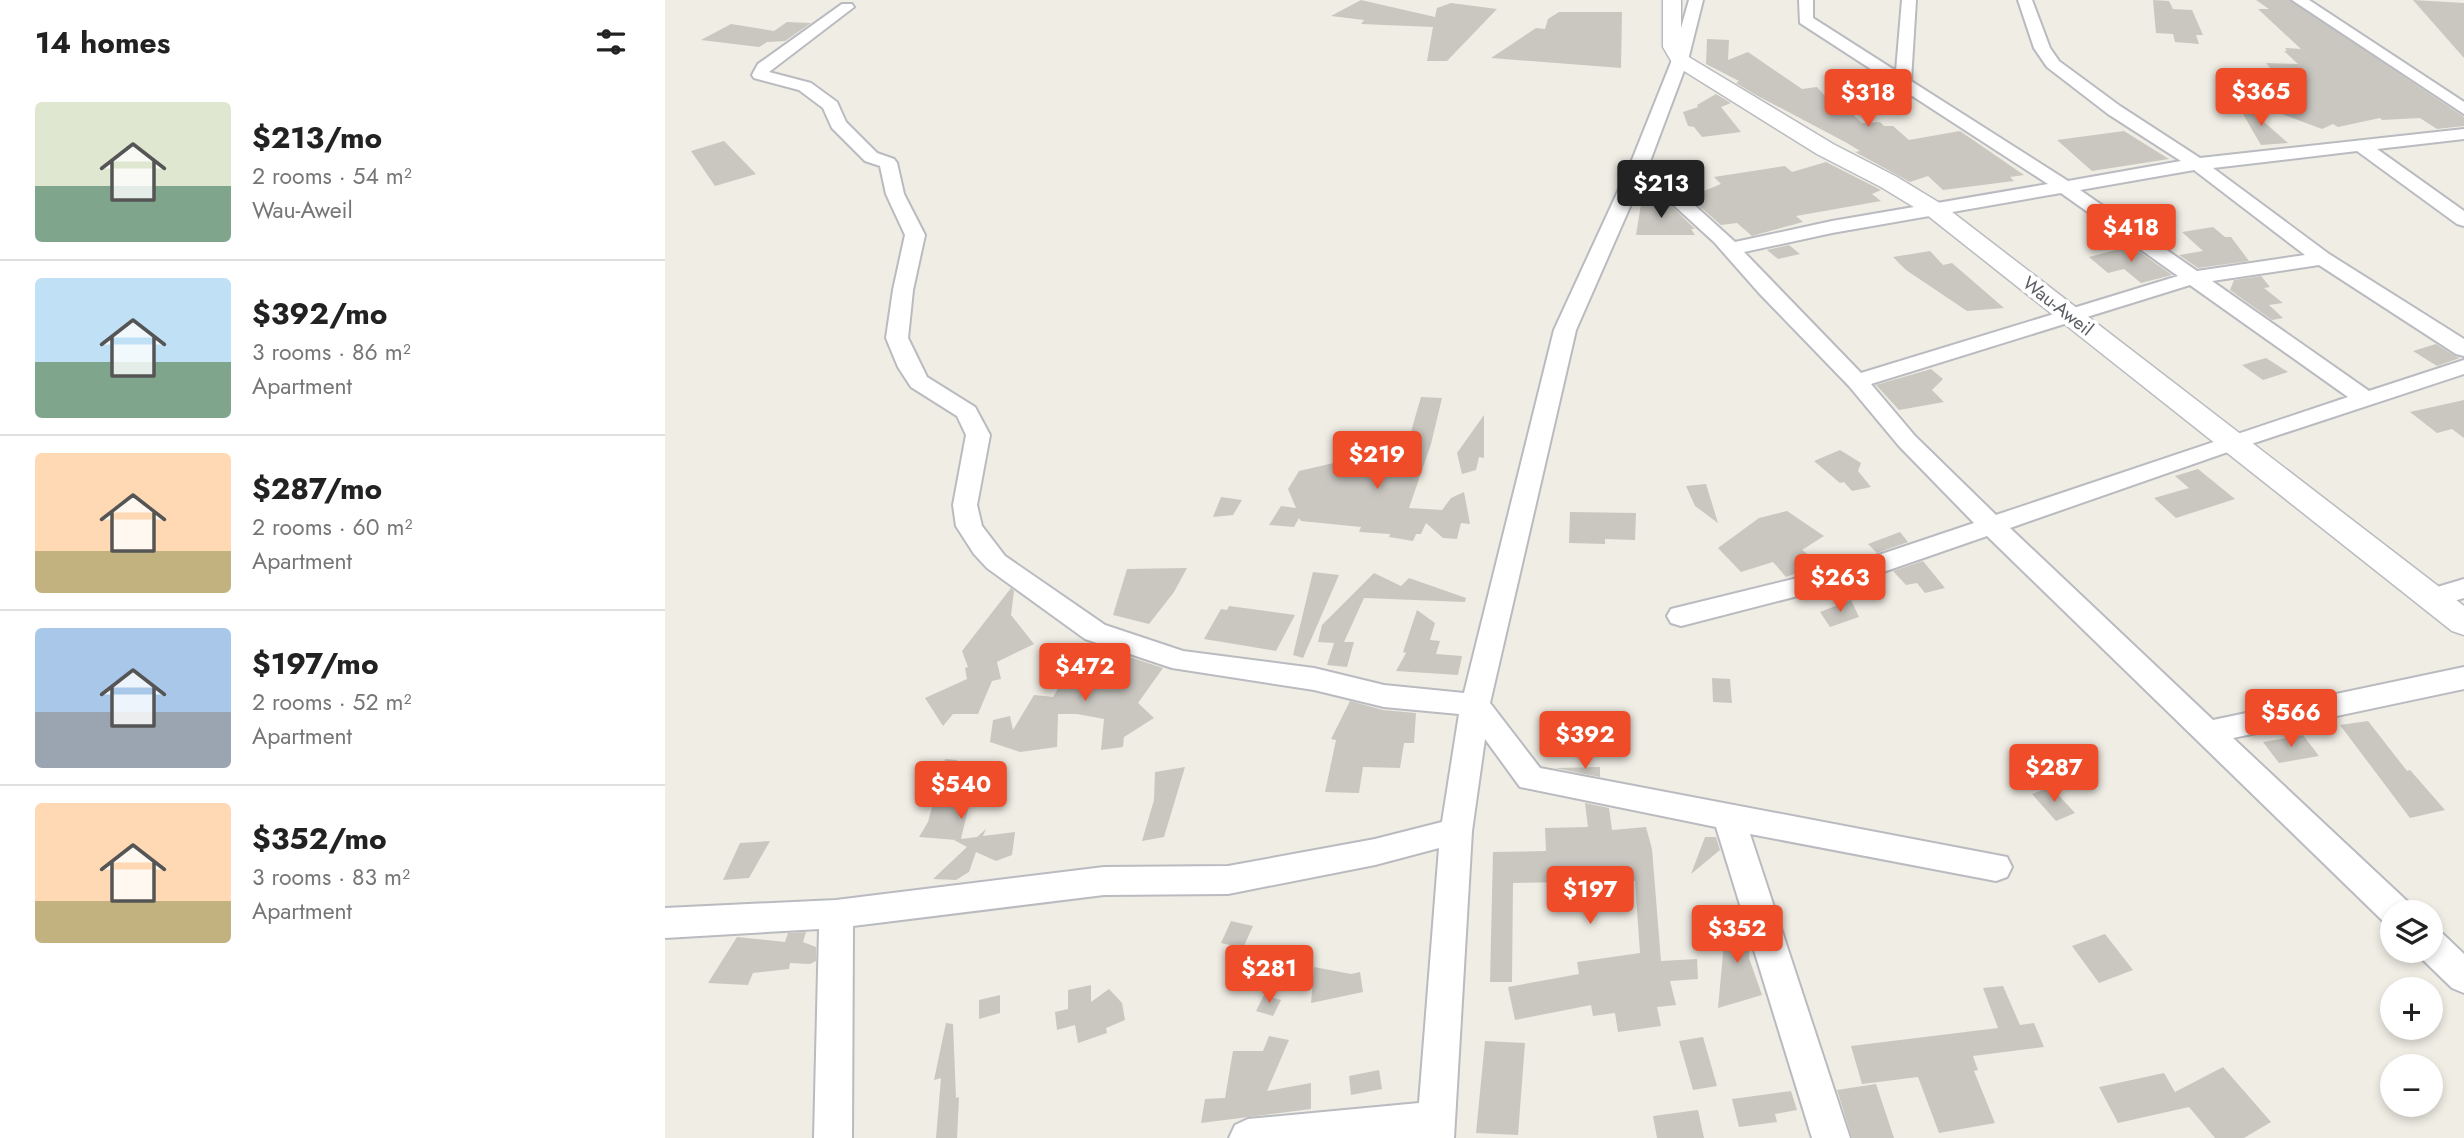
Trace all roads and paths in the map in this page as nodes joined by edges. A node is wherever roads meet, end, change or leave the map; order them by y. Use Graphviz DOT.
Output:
graph roads {
  1 [pos="1672,0"];
  2 [pos="1696,0"];
  3 [pos="1806,0"];
  4 [pos="1909,0"];
  5 [pos="2025,0"];
  6 [pos="2299,0"];
  7 [pos="847,7"];
  8 [pos="1680,60"];
  9 [pos="1903,83"];
  10 [pos="2464,109"];
  11 [pos="2464,134"];
  12 [pos="2358,144"];
  13 [pos="2197,164"];
  14 [pos="1639,165"];
  15 [pos="2063,186"];
  16 [pos="1935,210"];
  17 [pos="2464,220"];
  18 [pos="1731,249"];
  19 [pos="2322,258"];
  20 [pos="2192,278"];
  21 [pos="2071,316"];
  22 [pos="2464,349"];
  23 [pos="2464,367"];
  24 [pos="1857,381"];
  25 [pos="2366,398"];
  26 [pos="2234,442"];
  27 [pos="1992,526"];
  28 [pos="2464,588"];
  29 [pos="2433,598"];
  30 [pos="1681,615"];
  31 [pos="2464,623"];
  32 [pos="2464,678"];
  33 [pos="1475,705"];
  34 [pos="2208,732"];
  35 [pos="1729,817"];
  36 [pos="1456,831"];
  37 [pos="1996,867"];
  38 [pos="2383,900"];
  39 [pos="836,914"];
  40 [pos="665,923"];
  41 [pos="2443,957"];
  42 [pos="2464,977"];
  43 [pos="1436,1129"];
  44 [pos="833,1138"];
  45 [pos="1248,1138"];
  46 [pos="1831,1138"];
  1 -- 8 [label="street"];
  2 -- 8 [label="street"];
  3 -- 9 [label="street"];
  4 -- 9 [label="street"];
  5 -- 13 [label="street"];
  6 -- 10 [label="street"];
  7 -- 33 [label="street"];
  8 -- 14 [label="street"];
  8 -- 16 [label="street, Wau-Aweil"];
  9 -- 15 [label="street"];
  11 -- 12 [label="street"];
  12 -- 13 [label="street"];
  12 -- 17 [label="street"];
  13 -- 15 [label="street"];
  13 -- 19 [label="street"];
  14 -- 18 [label="street"];
  14 -- 33 [label="street"];
  15 -- 16 [label="street"];
  15 -- 20 [label="street"];
  16 -- 18 [label="street"];
  16 -- 21 [label="street, Wau-Aweil"];
  18 -- 24 [label="street"];
  19 -- 20 [label="street"];
  19 -- 22 [label="street"];
  20 -- 21 [label="street"];
  20 -- 25 [label="street"];
  21 -- 24 [label="street"];
  21 -- 26 [label="street, Wau-Aweil"];
  23 -- 25 [label="street"];
  24 -- 27 [label="street"];
  25 -- 26 [label="street"];
  26 -- 27 [label="street"];
  26 -- 29 [label="street, Wau-Aweil"];
  27 -- 30 [label="street"];
  27 -- 34 [label="street"];
  28 -- 29 [label="street"];
  29 -- 31 [label="street, Wau-Aweil"];
  32 -- 34 [label="street"];
  33 -- 35 [label="street"];
  33 -- 36 [label="street"];
  34 -- 38 [label="street"];
  35 -- 37 [label="street"];
  35 -- 46 [label="street"];
  36 -- 39 [label="street"];
  36 -- 43 [label="street"];
  39 -- 40 [label="street"];
  39 -- 44 [label="street"];
  41 -- 42 [label="street"];
  43 -- 45 [label="street"];
}
